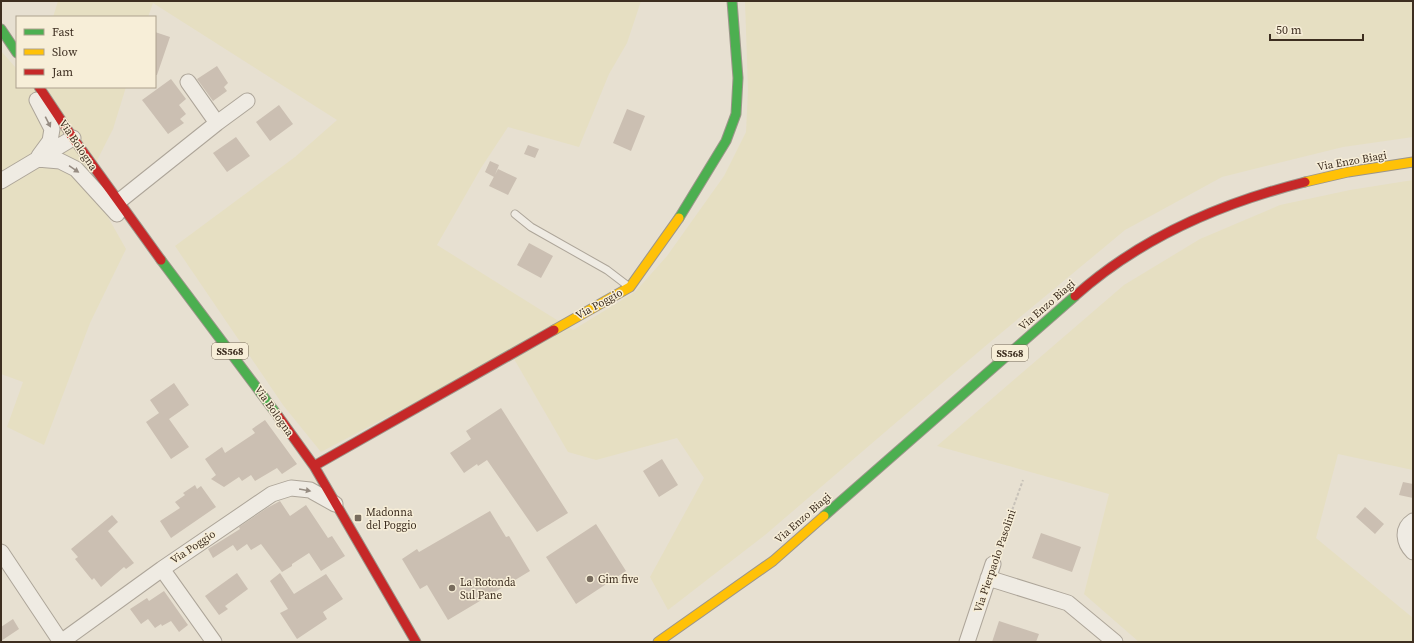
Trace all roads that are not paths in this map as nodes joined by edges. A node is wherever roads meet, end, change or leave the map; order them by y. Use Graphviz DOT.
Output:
graph roads {
  1 [pos="732,1"];
  2 [pos="2,30"];
  3 [pos="16,51"];
  4 [pos="16,58"];
  5 [pos="188,82"];
  6 [pos="32,88"];
  7 [pos="40,88"];
  8 [pos="247,101"];
  9 [pos="217,123"];
  10 [pos="73,138"];
  11 [pos="37,159"];
  12 [pos="1413,162"];
  13 [pos="1,181"];
  14 [pos="118,202"];
  15 [pos="515,214"];
  16 [pos="148,243"];
  17 [pos="630,287"];
  18 [pos="314,466"];
  19 [pos="335,504"];
  20 [pos="1413,521"];
  21 [pos="1409,547"];
  22 [pos="1,552"];
  23 [pos="162,569"];
  24 [pos="410,632"];
  25 [pos="419,640"];
  26 [pos="61,642"];
  27 [pos="214,642"];
  28 [pos="413,642"];
  29 [pos="658,642"];
  30 [pos="967,642"];
  31 [pos="1116,642"];
  1 -- 17 [label="main road, Via Poggio"];
  2 -- 3 [label="main road"];
  2 -- 4 [label="street"];
  5 -- 9 [label="street"];
  6 -- 11 [label="street, one-way"];
  7 -- 10 [label="main road, Via Bologna / SS568"];
  8 -- 9 [label="street"];
  9 -- 14 [label="street"];
  10 -- 11 [label="street"];
  10 -- 14 [label="main road, Via Bologna / SS568"];
  11 -- 13 [label="street"];
  11 -- 16 [label="street, one-way"];
  12 -- 29 [label="main road, Via Enzo Biagi / SS568"];
  14 -- 16 [label="main road, Via Bologna / SS568"];
  15 -- 17 [label="lane"];
  16 -- 18 [label="main road, Via Bologna / SS568"];
  17 -- 18 [label="main road, Via Poggio"];
  18 -- 19 [label="main road, Via Bologna / SS568"];
  23 -- 19 [label="street, Via Poggio, one-way"];
  19 -- 24 [label="main road, Via Bologna / SS568"];
  20 -- 21 [label="street"];
  22 -- 26 [label="street"];
  23 -- 26 [label="street, Via Poggio"];
  23 -- 27 [label="street"];
  24 -- 25 [label="main road, Via Bologna / SS568"];
  24 -- 28 [label="main road"];
  30 -- 31 [label="street, Via Pierpaolo Pasolini"];
}
